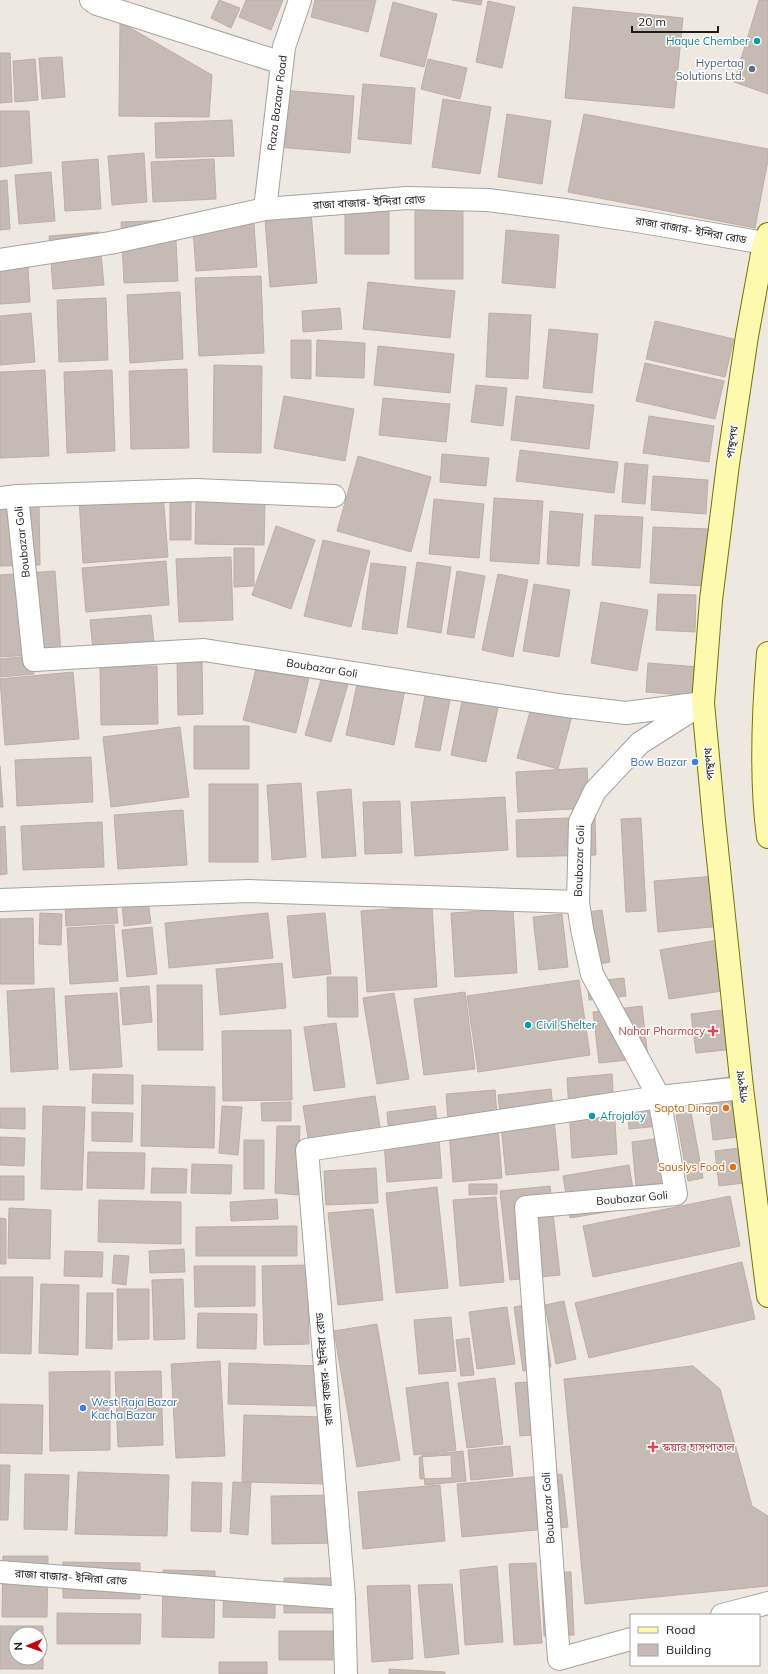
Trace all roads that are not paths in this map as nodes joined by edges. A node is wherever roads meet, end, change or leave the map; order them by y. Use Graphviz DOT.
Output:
graph roads {
  1 [pos="92,0"];
  2 [pos="300,0"];
  3 [pos="282,64"];
  4 [pos="265,209"];
  5 [pos="766,239"];
  6 [pos="0,260"];
  7 [pos="334,496"];
  8 [pos="9,497"];
  9 [pos="768,653"];
  10 [pos="704,703"];
  11 [pos="768,837"];
  12 [pos="0,900"];
  13 [pos="578,902"];
  14 [pos="742,1088"];
  15 [pos="659,1097"];
  16 [pos="768,1296"];
  17 [pos="0,1572"];
  18 [pos="344,1598"];
  19 [pos="768,1603"];
  20 [pos="726,1614"];
  21 [pos="630,1639"];
  22 [pos="346,1674"];
  1 -- 3 [label="street"];
  2 -- 3 [label="street, Raza Bazaar Road"];
  3 -- 4 [label="street, Raza Bazaar Road"];
  4 -- 5 [label="street, রাজা বাজার- ইন্দিরা রোড"];
  4 -- 6 [label="street, রাজা বাজার- ইন্দিরা রোড"];
  5 -- 10 [label="main road, পান্থপথ"];
  7 -- 8 [label="street"];
  8 -- 10 [label="street, Boubazar Goli"];
  9 -- 11 [label="main road"];
  10 -- 13 [label="street, Boubazar Goli"];
  10 -- 14 [label="main road, পান্থপথ"];
  12 -- 13 [label="street"];
  13 -- 15 [label="street, Boubazar Goli"];
  14 -- 15 [label="street"];
  14 -- 16 [label="main road, পান্থপথ"];
  15 -- 18 [label="street, রাজা বাজার- ইন্দিরা রোড"];
  15 -- 21 [label="street, Boubazar Goli"];
  17 -- 18 [label="street, রাজা বাজার- ইন্দিরা রোড"];
  18 -- 22 [label="street"];
  19 -- 20 [label="street"];
}
